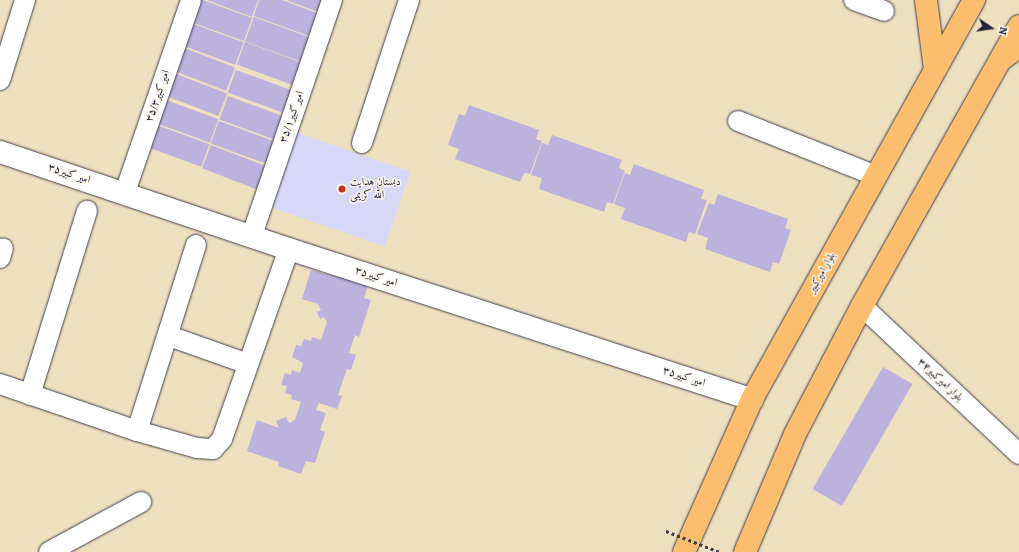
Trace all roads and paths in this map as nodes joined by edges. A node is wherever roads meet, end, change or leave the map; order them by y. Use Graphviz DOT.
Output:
graph roads {
  1 [pos="25,0"];
  2 [pos="190,0"];
  3 [pos="332,0"];
  4 [pos="409,0"];
  5 [pos="854,0"];
  6 [pos="926,0"];
  7 [pos="974,0"];
  8 [pos="884,10"];
  9 [pos="1019,26"];
  10 [pos="1019,46"];
  11 [pos="1002,58"];
  12 [pos="935,69"];
  13 [pos="0,80"];
  14 [pos="738,121"];
  15 [pos="362,143"];
  16 [pos="0,152"];
  17 [pos="876,176"];
  18 [pos="125,192"];
  19 [pos="87,211"];
  20 [pos="252,235"];
  21 [pos="196,245"];
  22 [pos="288,249"];
  23 [pos="862,306"];
  24 [pos="169,336"];
  25 [pos="248,364"];
  26 [pos="0,384"];
  27 [pos="30,395"];
  28 [pos="752,399"];
  29 [pos="137,431"];
  30 [pos="1019,454"];
  31 [pos="141,502"];
  32 [pos="666,531"];
  33 [pos="49,552"];
  34 [pos="684,552"];
  35 [pos="720,552"];
  36 [pos="745,552"];
  1 -- 13 [label="street"];
  2 -- 18 [label="street, امیر کبیر۳۵/۳"];
  3 -- 20 [label="street, امیر کبیر۳۵/۱"];
  4 -- 15 [label="street"];
  5 -- 8 [label="street"];
  6 -- 12 [label="main road"];
  7 -- 12 [label="main road, بلوار امیرکبیر"];
  9 -- 11 [label="main road"];
  10 -- 11 [label="main road"];
  11 -- 23 [label="main road"];
  12 -- 17 [label="main road, بلوار امیرکبیر"];
  14 -- 17 [label="street"];
  16 -- 18 [label="street, امیر کبیر۳۵"];
  17 -- 28 [label="main road, بلوار امیرکبیر"];
  18 -- 20 [label="street, امیر کبیر۳۵"];
  19 -- 27 [label="street"];
  20 -- 22 [label="street, امیر کبیر۳۵"];
  21 -- 24 [label="street"];
  22 -- 25 [label="street"];
  22 -- 28 [label="street, امیر کبیر۳۵"];
  23 -- 30 [label="street, بلوار امیرکبیر۳۴"];
  23 -- 36 [label="main road"];
  24 -- 25 [label="street"];
  24 -- 29 [label="street"];
  25 -- 29 [label="street"];
  26 -- 27 [label="street"];
  27 -- 29 [label="street"];
  28 -- 34 [label="main road, بلوار امیرکبیر"];
  31 -- 33 [label="street"];
  32 -- 35 [label="path, bridge"];
}
